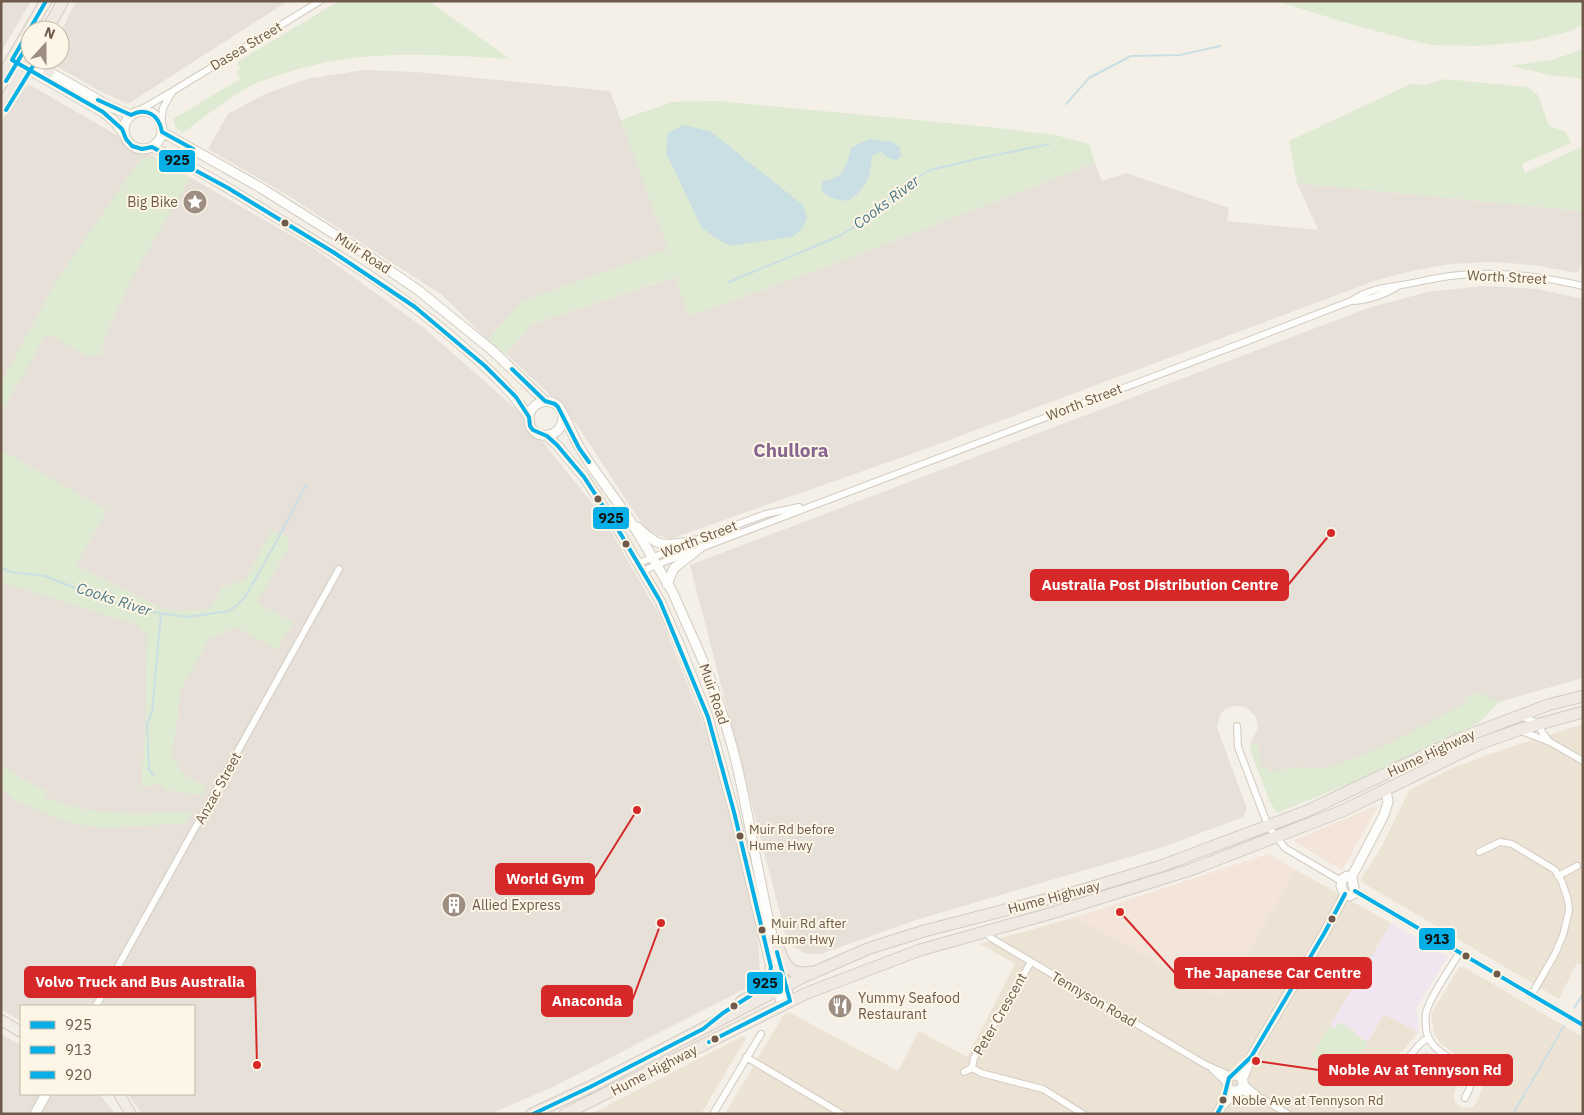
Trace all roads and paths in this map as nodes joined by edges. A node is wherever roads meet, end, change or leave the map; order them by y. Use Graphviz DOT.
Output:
graph roads {
  1 [pos="46,1"];
  2 [pos="63,1"];
  3 [pos="320,1"];
  4 [pos="53,20"];
  5 [pos="14,56"];
  6 [pos="20,59"];
  7 [pos="24,70"];
  8 [pos="39,70"];
  9 [pos="44,70"];
  10 [pos="49,72"];
  11 [pos="1,78"];
  12 [pos="173,91"];
  13 [pos="1,107"];
  14 [pos="133,114"];
  15 [pos="161,128"];
  16 [pos="124,134"];
  17 [pos="155,148"];
  18 [pos="1583,286"];
  19 [pos="545,401"];
  20 [pos="563,416"];
  21 [pos="529,417"];
  22 [pos="547,436"];
  23 [pos="628,518"];
  24 [pos="697,544"];
  25 [pos="654,561"];
  26 [pos="641,567"];
  27 [pos="339,569"];
  28 [pos="667,584"];
  29 [pos="1583,696"];
  30 [pos="1583,712"];
  31 [pos="1520,715"];
  32 [pos="1540,724"];
  33 [pos="1237,726"];
  34 [pos="1518,730"];
  35 [pos="1550,742"];
  36 [pos="1583,761"];
  37 [pos="1386,790"];
  38 [pos="1268,826"];
  39 [pos="1275,837"];
  40 [pos="1479,852"];
  41 [pos="1578,866"];
  42 [pos="1558,876"];
  43 [pos="1351,878"];
  44 [pos="1341,881"];
  45 [pos="1355,891"];
  46 [pos="1345,894"];
  47 [pos="984,931"];
  48 [pos="774,939"];
  49 [pos="1460,952"];
  50 [pos="1031,962"];
  51 [pos="771,967"];
  52 [pos="826,967"];
  53 [pos="781,988"];
  54 [pos="1532,994"];
  55 [pos="786,1003"];
  56 [pos="97,1005"];
  57 [pos="1,1020"];
  58 [pos="1583,1025"];
  59 [pos="703,1029"];
  60 [pos="20,1031"];
  61 [pos="761,1034"];
  62 [pos="1427,1038"];
  63 [pos="746,1057"];
  64 [pos="1251,1057"];
  65 [pos="1402,1066"];
  66 [pos="972,1068"];
  67 [pos="964,1072"];
  68 [pos="1230,1080"];
  69 [pos="1240,1086"];
  70 [pos="45,1095"];
  71 [pos="120,1095"];
  72 [pos="1465,1098"];
  73 [pos="1222,1105"];
  74 [pos="35,1114"];
  75 [pos="131,1114"];
  76 [pos="532,1114"];
  77 [pos="565,1114"];
  78 [pos="713,1114"];
  79 [pos="842,1114"];
  80 [pos="1083,1114"];
  81 [pos="1217,1114"];
  82 [pos="1288,1114"];
  1 -- 5 [label="highway"];
  2 -- 4 [label="highway"];
  3 -- 12 [label="street, Dasea Street"];
  5 -- 6 [label="street"];
  5 -- 11 [label="highway"];
  7 -- 13 [label="highway"];
  8 -- 16 [label="street"];
  9 -- 10 [label="street"];
  10 -- 14 [label="street"];
  12 -- 14 [label="street, Dasea Street"];
  12 -- 15 [label="street"];
  14 -- 15 [label="street"];
  14 -- 16 [label="street"];
  15 -- 17 [label="street"];
  15 -- 19 [label="street, Muir Road"];
  16 -- 17 [label="street"];
  17 -- 21 [label="street, Muir Road"];
  18 -- 24 [label="street, Worth Street"];
  19 -- 20 [label="street"];
  19 -- 21 [label="street"];
  20 -- 22 [label="street"];
  20 -- 23 [label="street, Muir Road"];
  21 -- 22 [label="street"];
  22 -- 26 [label="street, Muir Road"];
  23 -- 24 [label="street"];
  23 -- 25 [label="street, Muir Road"];
  24 -- 25 [label="street, Worth Street"];
  24 -- 28 [label="street"];
  25 -- 26 [label="street, Worth Street"];
  25 -- 28 [label="street, Muir Road"];
  26 -- 51 [label="street, Muir Road"];
  27 -- 56 [label="street, Anzac Street"];
  28 -- 48 [label="street, Muir Road"];
  29 -- 31 [label="highway, Hume Highway"];
  30 -- 32 [label="highway, Hume Highway"];
  31 -- 32 [label="street"];
  31 -- 38 [label="highway, Hume Highway"];
  32 -- 34 [label="highway, Hume Highway"];
  32 -- 35 [label="street"];
  33 -- 38 [label="street"];
  34 -- 35 [label="street"];
  34 -- 37 [label="highway, Hume Highway"];
  35 -- 36 [label="street"];
  37 -- 39 [label="highway, Hume Highway"];
  37 -- 43 [label="street"];
  38 -- 39 [label="street"];
  38 -- 52 [label="highway, Hume Highway"];
  39 -- 44 [label="street"];
  39 -- 47 [label="highway, Hume Highway"];
  40 -- 42 [label="street"];
  41 -- 42 [label="street"];
  42 -- 54 [label="street"];
  43 -- 44 [label="street"];
  43 -- 45 [label="street"];
  44 -- 46 [label="street"];
  45 -- 46 [label="street"];
  45 -- 49 [label="street"];
  46 -- 64 [label="street"];
  47 -- 50 [label="street, Tennyson Road"];
  47 -- 55 [label="highway, Hume Highway"];
  48 -- 52 [label="highway"];
  48 -- 53 [label="street, Muir Road"];
  49 -- 54 [label="street"];
  49 -- 62 [label="street"];
  50 -- 66 [label="street, Peter Crescent"];
  50 -- 68 [label="street, Tennyson Road"];
  51 -- 53 [label="street, Muir Road"];
  51 -- 59 [label="highway"];
  52 -- 53 [label="highway, Hume Highway"];
  53 -- 55 [label="street, Muir Road"];
  53 -- 59 [label="highway, Hume Highway"];
  54 -- 58 [label="street"];
  55 -- 77 [label="highway, Hume Highway"];
  57 -- 60 [label="main road"];
  59 -- 76 [label="highway, Hume Highway"];
  61 -- 63 [label="street"];
  62 -- 65 [label="street"];
  62 -- 72 [label="street"];
  63 -- 78 [label="street"];
  63 -- 79 [label="street"];
  64 -- 68 [label="street"];
  64 -- 69 [label="street"];
  66 -- 67 [label="street, Peter Crescent"];
  66 -- 80 [label="street, Peter Crescent"];
  68 -- 69 [label="street"];
  68 -- 69 [label="street"];
  68 -- 73 [label="street"];
  69 -- 73 [label="street"];
  69 -- 82 [label="street"];
  70 -- 74 [label="street"];
  71 -- 75 [label="main road"];
  73 -- 81 [label="street"];
}
